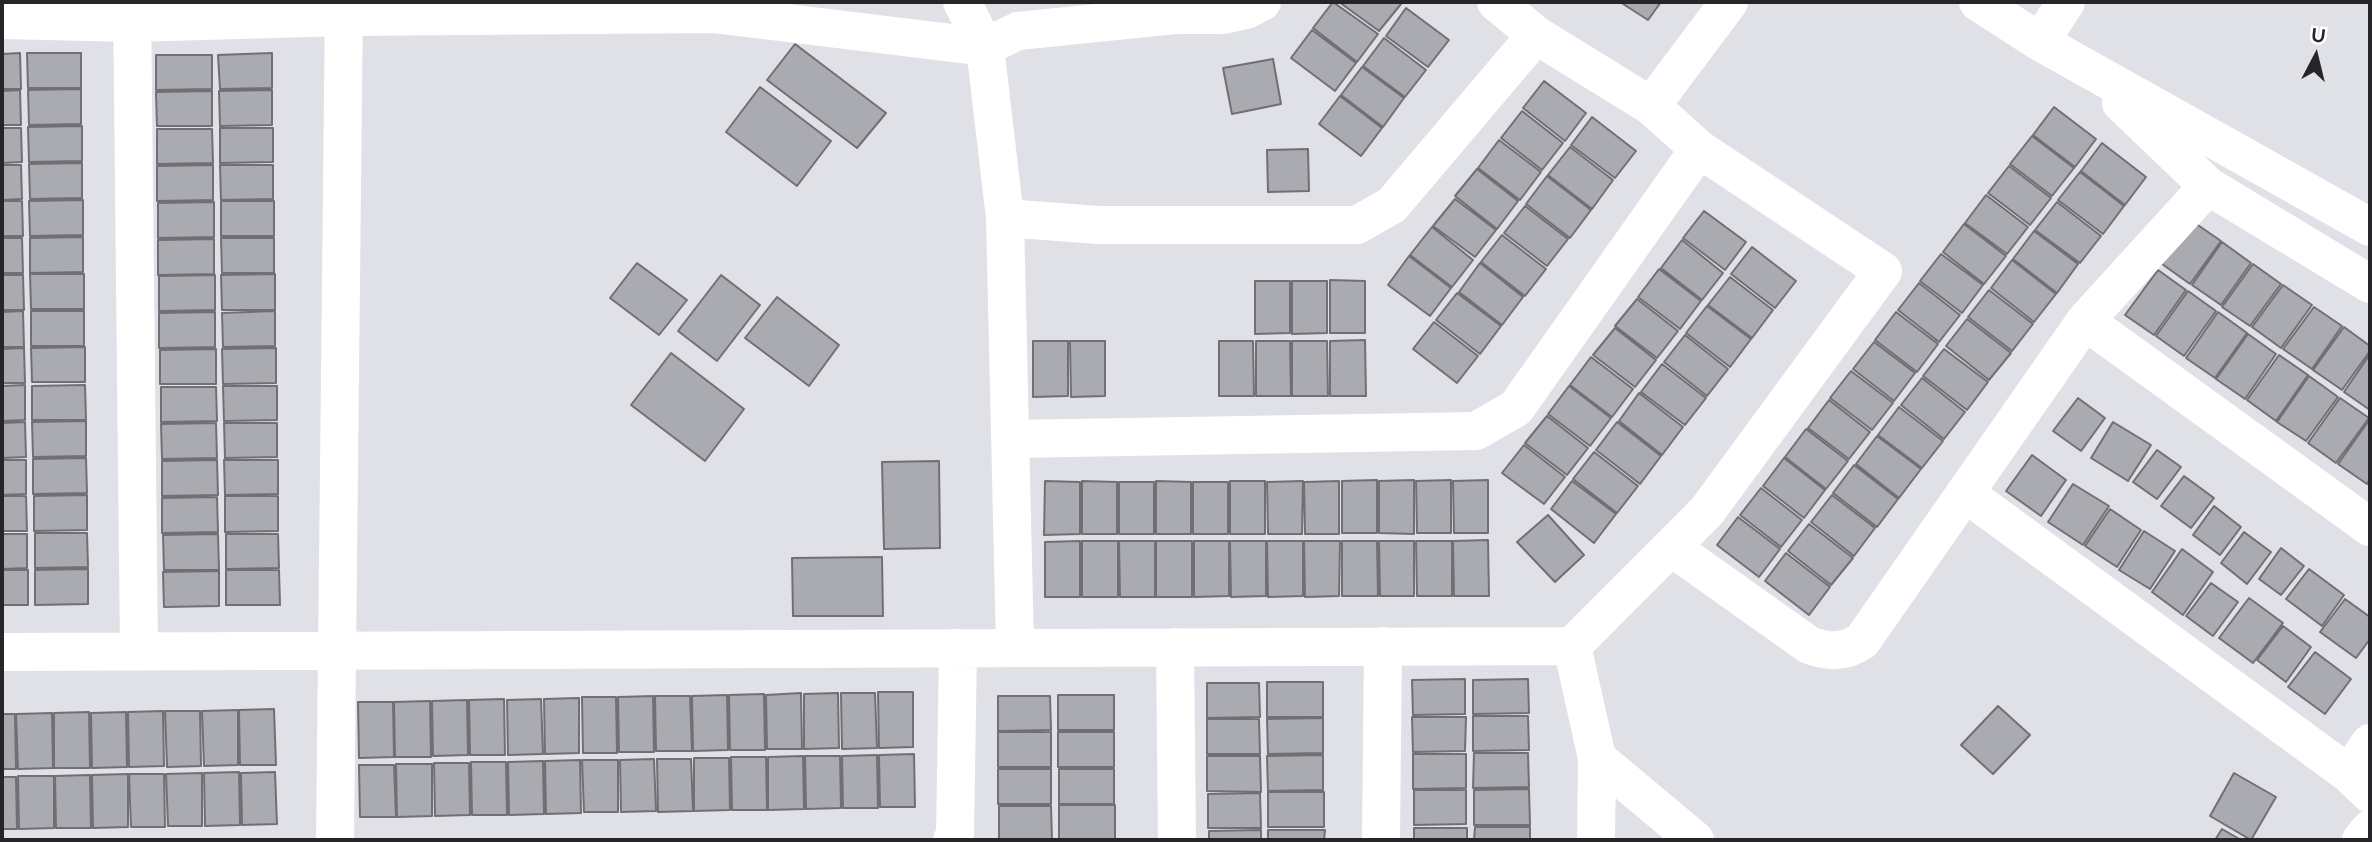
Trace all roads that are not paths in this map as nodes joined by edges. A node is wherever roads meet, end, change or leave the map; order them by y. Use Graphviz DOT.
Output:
graph roads {
  1 [pos="962,2"];
  2 [pos="1262,2"];
  3 [pos="1496,2"];
  4 [pos="1729,2"];
  5 [pos="1979,2"];
  6 [pos="2066,2"];
  7 [pos="711,8"];
  8 [pos="1172,8"];
  9 [pos="344,9"];
  10 [pos="491,10"];
  11 [pos="133,12"];
  12 [pos="2,20"];
  13 [pos="1536,35"];
  14 [pos="2040,42"];
  15 [pos="985,47"];
  16 [pos="2081,65"];
  17 [pos="1651,106"];
  18 [pos="1699,149"];
  19 [pos="2208,186"];
  20 [pos="1005,218"];
  21 [pos="2370,227"];
  22 [pos="2370,284"];
  23 [pos="2085,321"];
  24 [pos="1011,439"];
  25 [pos="1965,493"];
  26 [pos="2370,527"];
  27 [pos="1671,547"];
  28 [pos="1383,646"];
  29 [pos="1572,646"];
  30 [pos="1015,647"];
  31 [pos="1175,647"];
  32 [pos="958,648"];
  33 [pos="335,651"];
  34 [pos="2,652"];
  35 [pos="139,652"];
  36 [pos="2370,743"];
  37 [pos="1597,758"];
  38 [pos="2360,784"];
  39 [pos="2370,829"];
  40 [pos="335,840"];
  41 [pos="952,840"];
  42 [pos="1177,840"];
  43 [pos="1381,840"];
  44 [pos="1595,840"];
  45 [pos="1695,840"];
  46 [pos="2361,840"];
  1 -- 15 [label="street"];
  2 -- 8 [label="street"];
  3 -- 13 [label="street"];
  4 -- 17 [label="street"];
  5 -- 14 [label="street"];
  6 -- 14 [label="street"];
  7 -- 10 [label="street"];
  7 -- 15 [label="street"];
  8 -- 15 [label="street"];
  9 -- 10 [label="street"];
  9 -- 11 [label="street"];
  9 -- 33 [label="street"];
  11 -- 12 [label="street"];
  11 -- 35 [label="street"];
  13 -- 17 [label="street"];
  13 -- 20 [label="street"];
  14 -- 16 [label="street"];
  15 -- 20 [label="street"];
  16 -- 19 [label="street"];
  16 -- 21 [label="street"];
  17 -- 18 [label="street"];
  18 -- 24 [label="street"];
  18 -- 27 [label="street"];
  19 -- 22 [label="street"];
  19 -- 23 [label="street"];
  20 -- 24 [label="street"];
  23 -- 25 [label="street"];
  23 -- 26 [label="street"];
  24 -- 30 [label="street"];
  25 -- 27 [label="street"];
  25 -- 38 [label="street"];
  27 -- 29 [label="street"];
  28 -- 29 [label="street"];
  28 -- 31 [label="street"];
  28 -- 43 [label="street"];
  29 -- 37 [label="street"];
  30 -- 31 [label="street"];
  30 -- 32 [label="street"];
  31 -- 42 [label="street"];
  32 -- 33 [label="street"];
  32 -- 41 [label="street"];
  33 -- 35 [label="street"];
  33 -- 40 [label="street"];
  34 -- 35 [label="street"];
  36 -- 38 [label="street"];
  37 -- 44 [label="street"];
  37 -- 45 [label="street"];
  39 -- 46 [label="street"];
}
